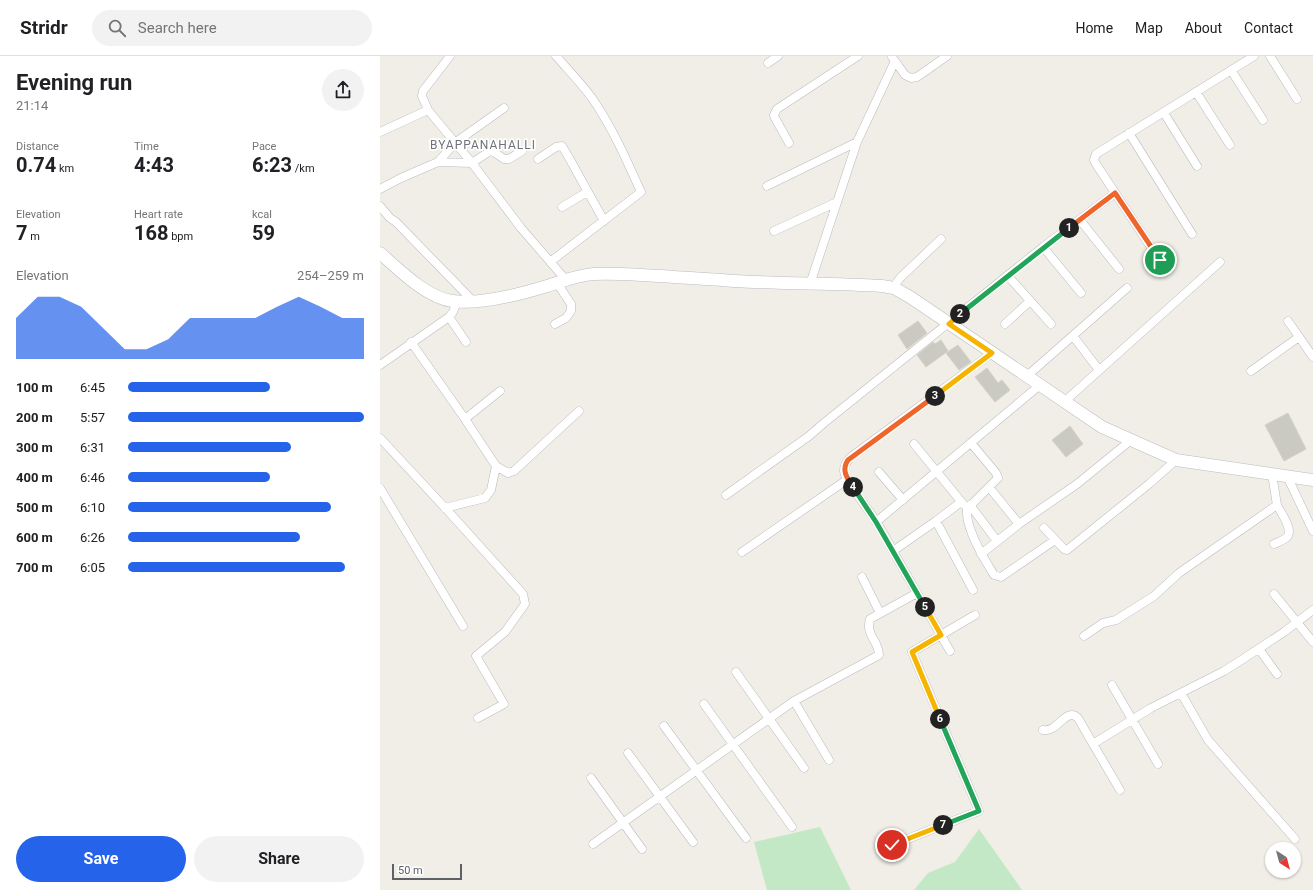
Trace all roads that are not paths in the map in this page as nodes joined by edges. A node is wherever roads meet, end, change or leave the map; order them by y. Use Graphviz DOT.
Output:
graph roads {
  1 [pos="450,56"];
  2 [pos="556,56"];
  3 [pos="778,56"];
  4 [pos="858,56"];
  5 [pos="947,56"];
  6 [pos="1254,56"];
  7 [pos="1270,56"];
  8 [pos="893,58"];
  9 [pos="768,63"];
  10 [pos="1231,70"];
  11 [pos="1196,92"];
  12 [pos="1297,99"];
  13 [pos="504,108"];
  14 [pos="428,110"];
  15 [pos="1164,113"];
  16 [pos="1263,120"];
  17 [pos="380,132"];
  18 [pos="1129,133"];
  19 [pos="456,142"];
  20 [pos="858,142"];
  21 [pos="789,143"];
  22 [pos="1230,145"];
  23 [pos="522,151"];
  24 [pos="538,159"];
  25 [pos="438,162"];
  26 [pos="472,163"];
  27 [pos="1197,166"];
  28 [pos="767,186"];
  29 [pos="380,189"];
  30 [pos="587,192"];
  31 [pos="1115,193"];
  32 [pos="837,202"];
  33 [pos="380,206"];
  34 [pos="562,207"];
  35 [pos="604,220"];
  36 [pos="1080,220"];
  37 [pos="774,231"];
  38 [pos="1192,234"];
  39 [pos="941,239"];
  40 [pos="1043,247"];
  41 [pos="380,253"];
  42 [pos="1160,260"];
  43 [pos="550,262"];
  44 [pos="1220,262"];
  45 [pos="1119,269"];
  46 [pos="1008,276"];
  47 [pos="561,281"];
  48 [pos="810,284"];
  49 [pos="894,288"];
  50 [pos="1127,288"];
  51 [pos="1081,293"];
  52 [pos="457,301"];
  53 [pos="473,301"];
  54 [pos="1030,301"];
  55 [pos="449,317"];
  56 [pos="1288,321"];
  57 [pos="555,324"];
  58 [pos="949,324"];
  59 [pos="1005,324"];
  60 [pos="1051,324"];
  61 [pos="1073,336"];
  62 [pos="1299,337"];
  63 [pos="411,342"];
  64 [pos="466,342"];
  65 [pos="992,353"];
  66 [pos="1313,357"];
  67 [pos="380,365"];
  68 [pos="1099,370"];
  69 [pos="1251,371"];
  70 [pos="1027,376"];
  71 [pos="1040,385"];
  72 [pos="500,391"];
  73 [pos="1064,402"];
  74 [pos="579,411"];
  75 [pos="465,419"];
  76 [pos="380,438"];
  77 [pos="1131,440"];
  78 [pos="970,443"];
  79 [pos="914,444"];
  80 [pos="1176,460"];
  81 [pos="496,466"];
  82 [pos="878,472"];
  83 [pos="936,472"];
  84 [pos="1272,474"];
  85 [pos="1287,476"];
  86 [pos="848,479"];
  87 [pos="1313,480"];
  88 [pos="989,487"];
  89 [pos="380,488"];
  90 [pos="726,495"];
  91 [pos="903,500"];
  92 [pos="961,502"];
  93 [pos="1277,505"];
  94 [pos="968,507"];
  95 [pos="445,508"];
  96 [pos="936,521"];
  97 [pos="876,522"];
  98 [pos="1019,524"];
  99 [pos="1044,528"];
  100 [pos="1313,530"];
  101 [pos="997,540"];
  102 [pos="1055,540"];
  103 [pos="1274,544"];
  104 [pos="893,551"];
  105 [pos="742,552"];
  106 [pos="981,554"];
  107 [pos="862,577"];
  108 [pos="973,590"];
  109 [pos="917,593"];
  110 [pos="1274,594"];
  111 [pos="1313,610"];
  112 [pos="880,613"];
  113 [pos="975,615"];
  114 [pos="1297,622"];
  115 [pos="463,626"];
  116 [pos="941,635"];
  117 [pos="1084,636"];
  118 [pos="1313,642"];
  119 [pos="1259,649"];
  120 [pos="950,651"];
  121 [pos="736,672"];
  122 [pos="1277,674"];
  123 [pos="1112,685"];
  124 [pos="1181,693"];
  125 [pos="794,701"];
  126 [pos="704,704"];
  127 [pos="478,718"];
  128 [pos="770,718"];
  129 [pos="1132,720"];
  130 [pos="664,726"];
  131 [pos="1042,730"];
  132 [pos="733,744"];
  133 [pos="1093,744"];
  134 [pos="628,752"];
  135 [pos="829,760"];
  136 [pos="1158,764"];
  137 [pos="804,768"];
  138 [pos="697,769"];
  139 [pos="590,778"];
  140 [pos="1120,790"];
  141 [pos="659,796"];
  142 [pos="623,823"];
  143 [pos="792,827"];
  144 [pos="746,838"];
  145 [pos="1295,839"];
  146 [pos="693,842"];
  147 [pos="593,844"];
  148 [pos="892,845"];
  149 [pos="642,849"];
  1 -- 14 [label="street"];
  2 -- 35 [label="street"];
  3 -- 9 [label="street"];
  4 -- 21 [label="street"];
  5 -- 8 [label="street"];
  6 -- 10 [label="street"];
  7 -- 12 [label="street"];
  8 -- 20 [label="street"];
  10 -- 11 [label="street"];
  10 -- 16 [label="street"];
  11 -- 15 [label="street"];
  11 -- 22 [label="street"];
  13 -- 19 [label="street"];
  14 -- 17 [label="street"];
  14 -- 19 [label="street"];
  15 -- 18 [label="street"];
  15 -- 27 [label="street"];
  18 -- 31 [label="street"];
  18 -- 38 [label="street"];
  19 -- 25 [label="street"];
  19 -- 26 [label="street"];
  20 -- 28 [label="street"];
  20 -- 32 [label="street"];
  23 -- 26 [label="street"];
  24 -- 30 [label="street"];
  25 -- 26 [label="street"];
  25 -- 29 [label="street"];
  26 -- 43 [label="street"];
  30 -- 34 [label="street"];
  30 -- 35 [label="street"];
  31 -- 36 [label="street"];
  31 -- 42 [label="street"];
  32 -- 37 [label="street"];
  32 -- 48 [label="street"];
  33 -- 53 [label="street"];
  35 -- 43 [label="street"];
  36 -- 40 [label="street"];
  36 -- 45 [label="street"];
  39 -- 49 [label="street"];
  40 -- 46 [label="street"];
  40 -- 51 [label="street"];
  41 -- 52 [label="main road"];
  43 -- 47 [label="street"];
  44 -- 68 [label="street"];
  46 -- 54 [label="street"];
  46 -- 58 [label="street"];
  47 -- 48 [label="main road"];
  47 -- 53 [label="main road"];
  47 -- 57 [label="street"];
  48 -- 49 [label="main road"];
  49 -- 58 [label="main road"];
  50 -- 61 [label="street"];
  52 -- 53 [label="main road"];
  52 -- 55 [label="street"];
  54 -- 59 [label="street"];
  54 -- 60 [label="street"];
  55 -- 63 [label="street"];
  55 -- 64 [label="street"];
  56 -- 62 [label="street"];
  58 -- 65 [label="main road"];
  58 -- 90 [label="street"];
  61 -- 68 [label="street"];
  61 -- 70 [label="street"];
  62 -- 66 [label="street"];
  62 -- 69 [label="street"];
  63 -- 67 [label="street"];
  63 -- 75 [label="street"];
  65 -- 70 [label="main road"];
  65 -- 86 [label="street"];
  68 -- 73 [label="street"];
  70 -- 71 [label="main road"];
  71 -- 73 [label="main road"];
  71 -- 78 [label="street"];
  72 -- 75 [label="street"];
  73 -- 77 [label="main road"];
  74 -- 81 [label="street"];
  75 -- 81 [label="street"];
  76 -- 95 [label="street"];
  77 -- 80 [label="main road"];
  77 -- 98 [label="street"];
  78 -- 83 [label="street"];
  78 -- 88 [label="street"];
  79 -- 83 [label="street"];
  80 -- 84 [label="main road"];
  80 -- 102 [label="street"];
  81 -- 95 [label="street"];
  82 -- 91 [label="street"];
  83 -- 91 [label="street"];
  83 -- 92 [label="street"];
  84 -- 85 [label="main road"];
  84 -- 93 [label="street"];
  85 -- 87 [label="main road"];
  85 -- 100 [label="street"];
  86 -- 97 [label="street"];
  86 -- 105 [label="street"];
  88 -- 94 [label="street"];
  88 -- 98 [label="street"];
  89 -- 115 [label="street"];
  91 -- 97 [label="street"];
  92 -- 94 [label="street"];
  92 -- 96 [label="street"];
  93 -- 103 [label="street"];
  93 -- 117 [label="street"];
  94 -- 101 [label="street"];
  94 -- 106 [label="street"];
  95 -- 127 [label="street"];
  96 -- 104 [label="street"];
  96 -- 108 [label="street"];
  97 -- 104 [label="street"];
  98 -- 101 [label="street"];
  99 -- 102 [label="street"];
  101 -- 106 [label="street"];
  102 -- 106 [label="street"];
  104 -- 109 [label="street"];
  107 -- 112 [label="street"];
  109 -- 112 [label="street"];
  109 -- 116 [label="street"];
  110 -- 114 [label="street"];
  111 -- 114 [label="street"];
  112 -- 125 [label="street"];
  113 -- 116 [label="street"];
  114 -- 118 [label="street"];
  114 -- 119 [label="street"];
  116 -- 120 [label="street"];
  116 -- 148 [label="street"];
  119 -- 122 [label="street"];
  119 -- 124 [label="street"];
  121 -- 128 [label="street"];
  123 -- 129 [label="street"];
  124 -- 129 [label="street"];
  124 -- 145 [label="street"];
  125 -- 128 [label="street"];
  125 -- 135 [label="street"];
  126 -- 132 [label="street"];
  128 -- 132 [label="street"];
  128 -- 137 [label="street"];
  129 -- 133 [label="street"];
  129 -- 136 [label="street"];
  130 -- 138 [label="street"];
  131 -- 133 [label="street"];
  132 -- 138 [label="street"];
  132 -- 143 [label="street"];
  133 -- 140 [label="street"];
  134 -- 141 [label="street"];
  138 -- 141 [label="street"];
  138 -- 144 [label="street"];
  139 -- 142 [label="street"];
  141 -- 142 [label="street"];
  141 -- 146 [label="street"];
  142 -- 147 [label="street"];
  142 -- 149 [label="street"];
}
